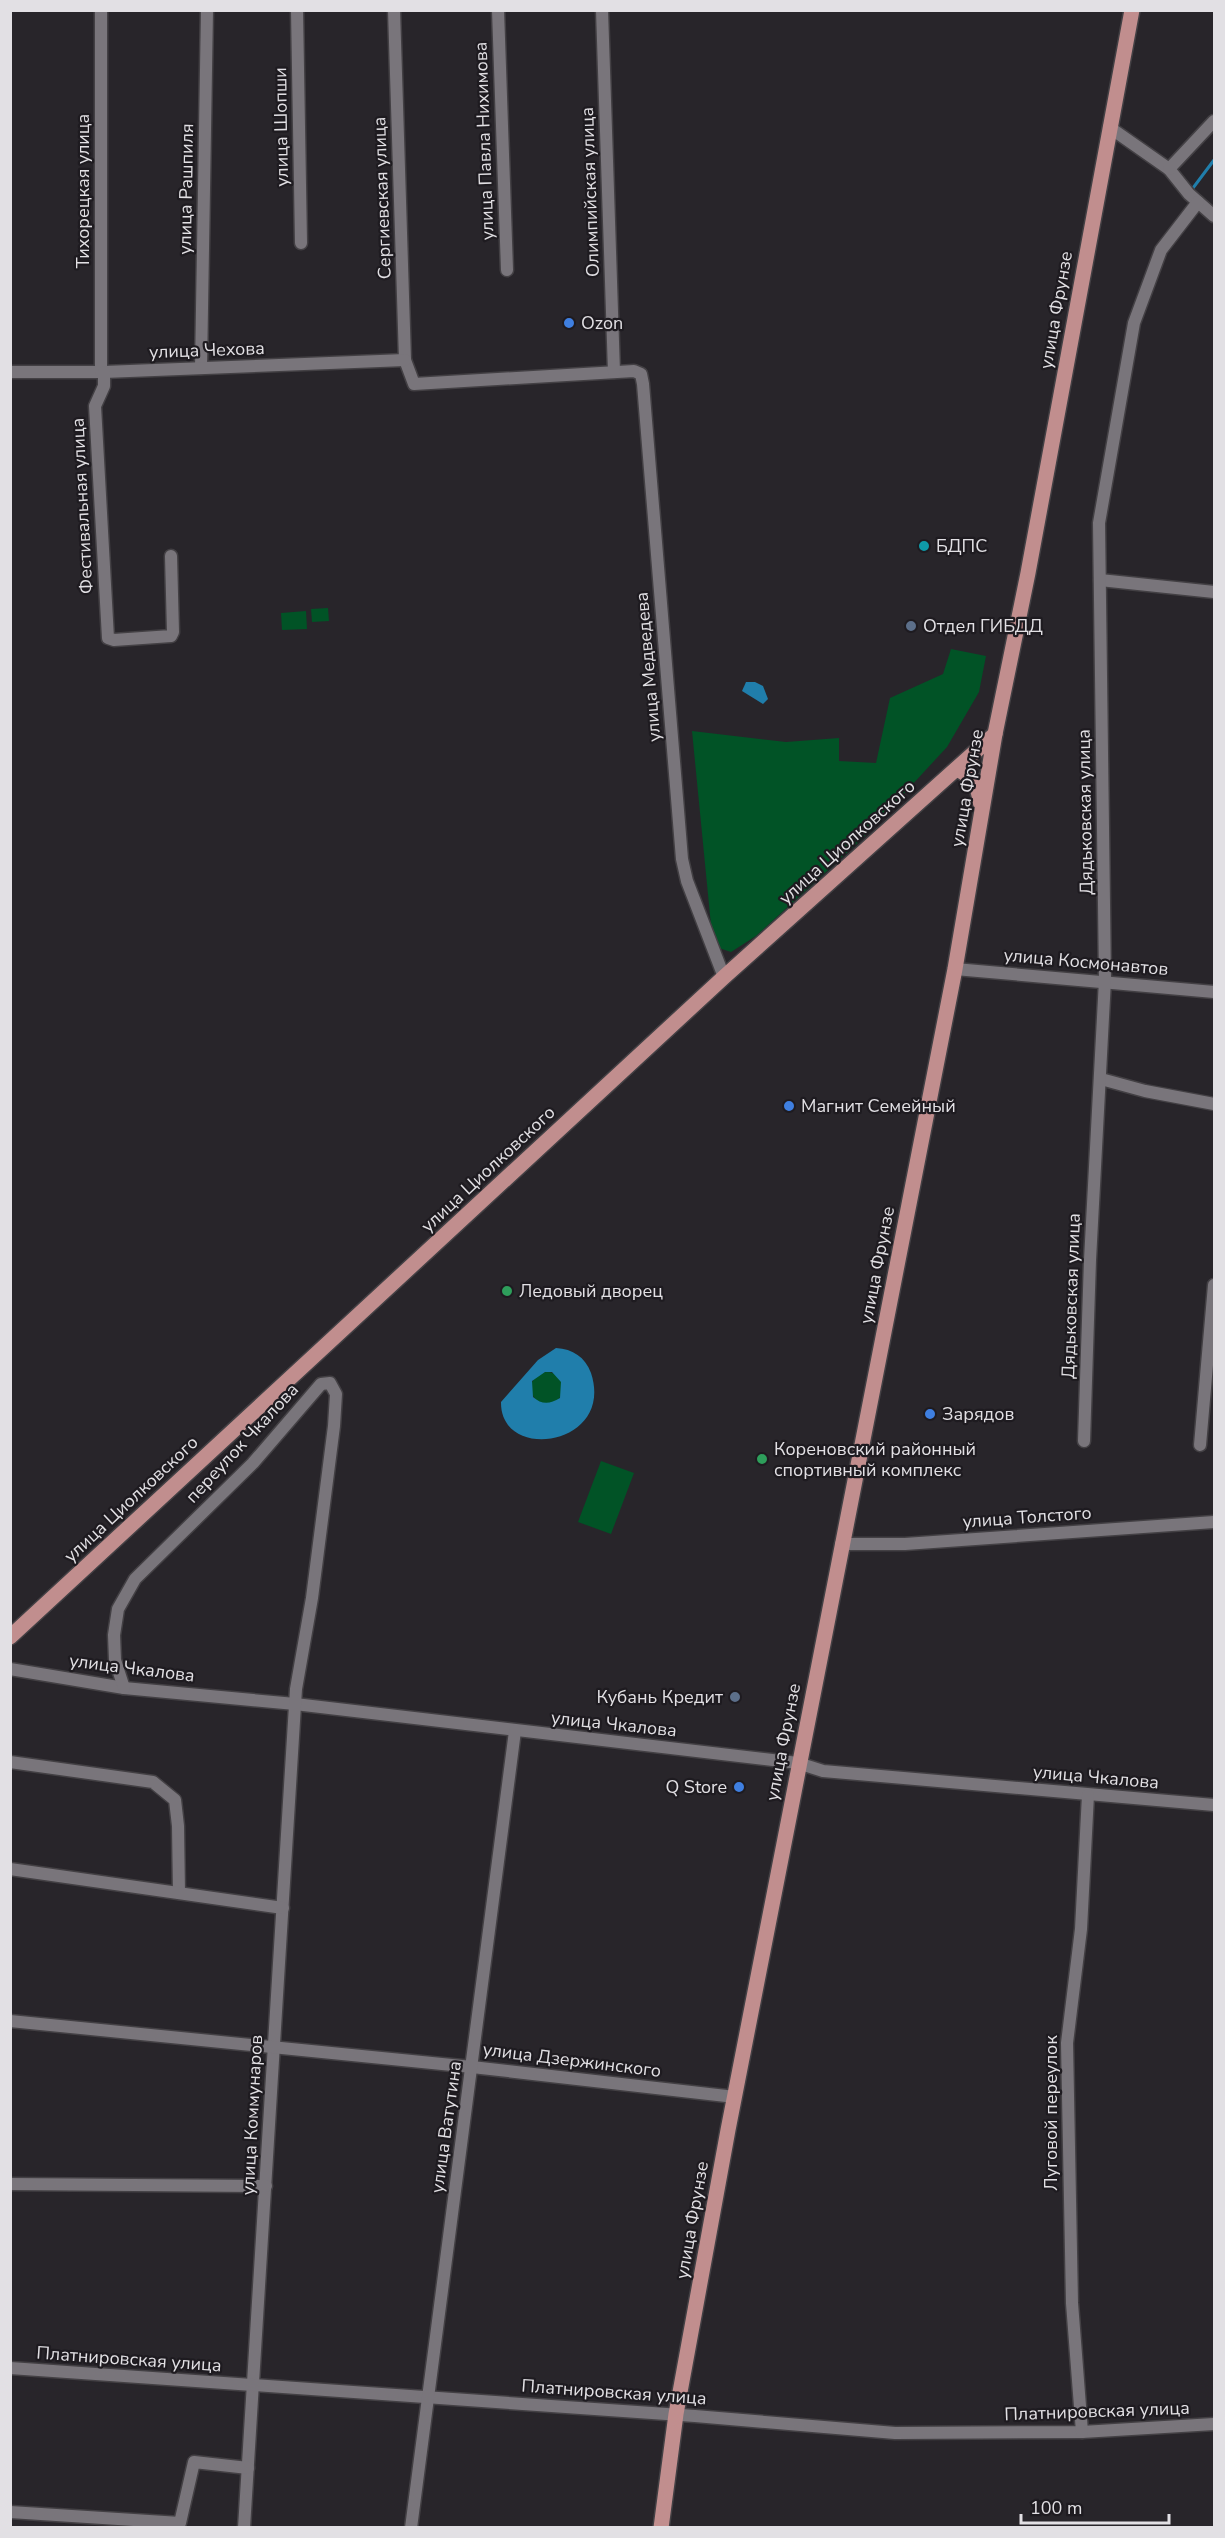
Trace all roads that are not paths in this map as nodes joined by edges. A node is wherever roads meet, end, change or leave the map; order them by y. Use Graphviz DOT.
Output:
graph roads {
  1 [pos="101,10"];
  2 [pos="207,10"];
  3 [pos="297,10"];
  4 [pos="394,10"];
  5 [pos="498,10"];
  6 [pos="602,10"];
  7 [pos="1132,10"];
  8 [pos="1215,121"];
  9 [pos="1110,127"];
  10 [pos="1169,169"];
  11 [pos="1198,202"];
  12 [pos="1215,216"];
  13 [pos="301,243"];
  14 [pos="507,270"];
  15 [pos="405,360"];
  16 [pos="201,368"];
  17 [pos="10,372"];
  18 [pos="102,372"];
  19 [pos="614,372"];
  20 [pos="171,556"];
  21 [pos="1100,580"];
  22 [pos="1215,592"];
  23 [pos="995,734"];
  24 [pos="957,769"];
  25 [pos="982,814"];
  26 [pos="955,969"];
  27 [pos="724,977"];
  28 [pos="1105,980"];
  29 [pos="1215,992"];
  30 [pos="1101,1079"];
  31 [pos="1215,1104"];
  32 [pos="1215,1285"];
  33 [pos="1084,1441"];
  34 [pos="1200,1445"];
  35 [pos="1215,1522"];
  36 [pos="841,1544"];
  37 [pos="10,1638"];
  38 [pos="10,1669"];
  39 [pos="124,1688"];
  40 [pos="296,1704"];
  41 [pos="515,1731"];
  42 [pos="10,1762"];
  43 [pos="798,1763"];
  44 [pos="1088,1795"];
  45 [pos="1215,1805"];
  46 [pos="10,1869"];
  47 [pos="179,1893"];
  48 [pos="283,1908"];
  49 [pos="10,2021"];
  50 [pos="273,2046"];
  51 [pos="472,2067"];
  52 [pos="735,2097"];
  53 [pos="10,2184"];
  54 [pos="266,2186"];
  55 [pos="10,2368"];
  56 [pos="254,2386"];
  57 [pos="427,2398"];
  58 [pos="676,2414"];
  59 [pos="1215,2424"];
  60 [pos="1082,2432"];
  61 [pos="248,2468"];
  62 [pos="10,2512"];
  63 [pos="244,2528"];
  64 [pos="411,2528"];
  65 [pos="662,2528"];
  1 -- 18 [label="street, Тихорецкая улица"];
  2 -- 16 [label="street, улица Рашпиля"];
  3 -- 13 [label="street, улица Шопши"];
  4 -- 15 [label="street, Сергиевская улица"];
  5 -- 14 [label="street, улица Павла Нихимова"];
  6 -- 19 [label="street, Олимпийская улица"];
  7 -- 9 [label="main road, улица Фрунзе"];
  8 -- 10 [label="street"];
  9 -- 10 [label="street"];
  9 -- 23 [label="main road, улица Фрунзе"];
  10 -- 11 [label="street"];
  11 -- 12 [label="street"];
  11 -- 21 [label="street, Дядьковская улица"];
  15 -- 16 [label="street, улица Чехова"];
  15 -- 19 [label="street, Сергиевская улица"];
  16 -- 18 [label="street, улица Чехова"];
  17 -- 18 [label="street, улица Чехова"];
  18 -- 20 [label="street, Фестивальная улица"];
  19 -- 27 [label="street, улица Медведева"];
  21 -- 22 [label="street"];
  21 -- 28 [label="street, Дядьковская улица"];
  23 -- 24 [label="main road, улица Циолковского"];
  23 -- 25 [label="main road, улица Фрунзе"];
  24 -- 25 [label="main road"];
  24 -- 27 [label="main road, улица Циолковского"];
  25 -- 26 [label="main road, улица Фрунзе"];
  26 -- 28 [label="street, улица Космонавтов"];
  26 -- 36 [label="main road, улица Фрунзе"];
  27 -- 37 [label="main road, улица Циолковского"];
  28 -- 29 [label="street, улица Космонавтов"];
  28 -- 30 [label="street, Дядьковская улица"];
  30 -- 31 [label="street"];
  30 -- 33 [label="street, Дядьковская улица"];
  32 -- 34 [label="street"];
  35 -- 36 [label="street, улица Толстого"];
  36 -- 43 [label="main road, улица Фрунзе"];
  38 -- 39 [label="street, улица Чкалова"];
  39 -- 40 [label="street, улица Чкалова"];
  39 -- 40 [label="street, переулок Чкалова"];
  40 -- 41 [label="street, улица Чкалова"];
  40 -- 48 [label="street, улица Коммунаров"];
  41 -- 43 [label="street, улица Чкалова"];
  41 -- 51 [label="street, улица Ватутина"];
  42 -- 47 [label="street"];
  43 -- 44 [label="street, улица Чкалова"];
  43 -- 52 [label="main road, улица Фрунзе"];
  44 -- 45 [label="street, улица Чкалова"];
  44 -- 60 [label="street, Луговой переулок"];
  46 -- 47 [label="street"];
  47 -- 48 [label="street"];
  48 -- 50 [label="street, улица Коммунаров"];
  49 -- 50 [label="street, улица Дзержинского"];
  50 -- 51 [label="street, улица Дзержинского"];
  50 -- 54 [label="street, улица Коммунаров"];
  51 -- 52 [label="street, улица Дзержинского"];
  51 -- 57 [label="street, улица Ватутина"];
  52 -- 58 [label="main road, улица Фрунзе"];
  53 -- 54 [label="street"];
  54 -- 56 [label="street, улица Коммунаров"];
  55 -- 56 [label="street, Платнировская улица"];
  56 -- 57 [label="street, Платнировская улица"];
  56 -- 61 [label="street, улица Коммунаров"];
  57 -- 58 [label="street, Платнировская улица"];
  57 -- 64 [label="street, улица Ватутина"];
  58 -- 60 [label="street, Платнировская улица"];
  58 -- 65 [label="main road, улица Фрунзе"];
  59 -- 60 [label="street, Платнировская улица"];
  61 -- 62 [label="street"];
  61 -- 63 [label="street, улица Коммунаров"];
}
